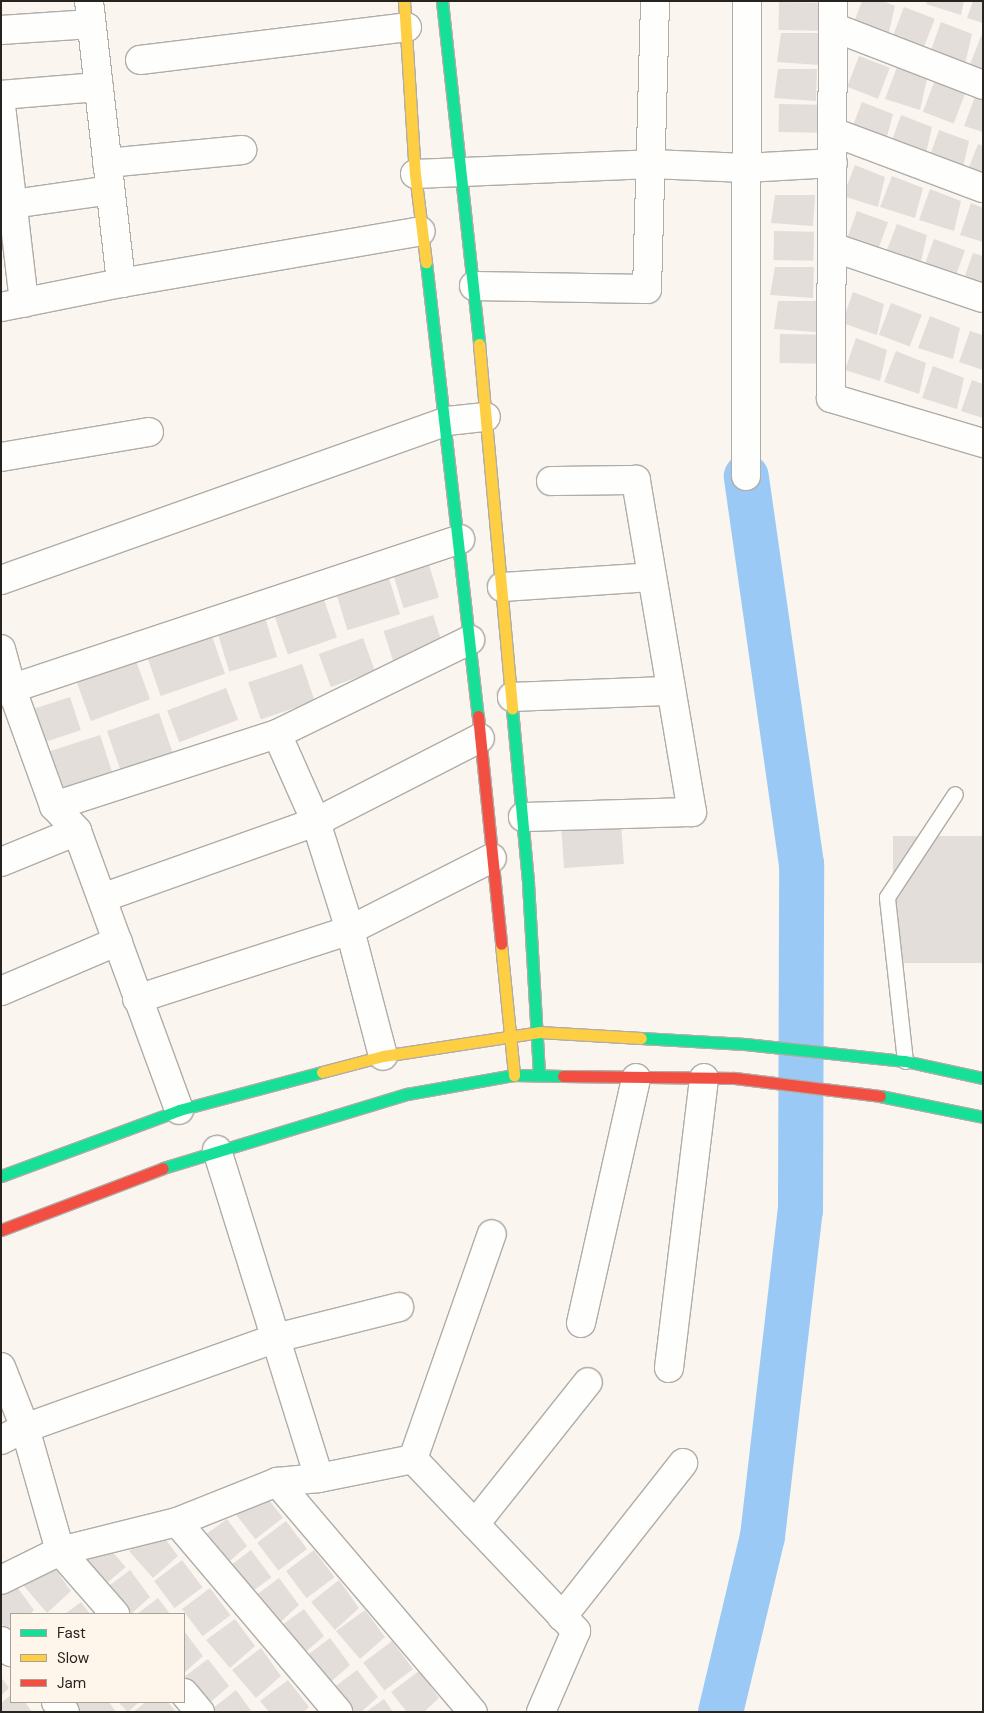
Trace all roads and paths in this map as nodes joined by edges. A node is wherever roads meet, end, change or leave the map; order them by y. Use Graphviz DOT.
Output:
graph roads {
  1 [pos="442,1"];
  2 [pos="655,1"];
  3 [pos="746,1"];
  4 [pos="90,12"];
  5 [pos="405,14"];
  6 [pos="833,14"];
  7 [pos="1,30"];
  8 [pos="140,60"];
  9 [pos="98,86"];
  10 [pos="983,86"];
  11 [pos="1,95"];
  12 [pos="1,106"];
  13 [pos="833,132"];
  14 [pos="242,150"];
  15 [pos="107,163"];
  16 [pos="651,164"];
  17 [pos="833,164"];
  18 [pos="746,168"];
  19 [pos="461,172"];
  20 [pos="415,174"];
  21 [pos="983,188"];
  22 [pos="110,190"];
  23 [pos="13,204"];
  24 [pos="421,232"];
  25 [pos="832,247"];
  26 [pos="121,283"];
  27 [pos="474,286"];
  28 [pos="983,298"];
  29 [pos="13,305"];
  30 [pos="486,417"];
  31 [pos="447,421"];
  32 [pos="149,432"];
  33 [pos="983,443"];
  34 [pos="1,456"];
  35 [pos="746,476"];
  36 [pos="551,482"];
  37 [pos="460,539"];
  38 [pos="3,572"];
  39 [pos="652,576"];
  40 [pos="502,587"];
  41 [pos="470,640"];
  42 [pos="1,649"];
  43 [pos="6,689"];
  44 [pos="671,691"];
  45 [pos="512,697"];
  46 [pos="278,734"];
  47 [pos="480,738"];
  48 [pos="955,794"];
  49 [pos="54,806"];
  50 [pos="523,817"];
  51 [pos="316,822"];
  52 [pos="77,831"];
  53 [pos="492,858"];
  54 [pos="1,862"];
  55 [pos="102,898"];
  56 [pos="350,930"];
  57 [pos="118,941"];
  58 [pos="1,990"];
  59 [pos="137,999"];
  60 [pos="539,1032"];
  61 [pos="510,1036"];
  62 [pos="383,1056"];
  63 [pos="905,1062"];
  64 [pos="514,1075"];
  65 [pos="539,1075"];
  66 [pos="636,1078"];
  67 [pos="704,1078"];
  68 [pos="983,1078"];
  69 [pos="179,1110"];
  70 [pos="983,1117"];
  71 [pos="217,1150"];
  72 [pos="1,1176"];
  73 [pos="1,1230"];
  74 [pos="492,1234"];
  75 [pos="399,1307"];
  76 [pos="581,1324"];
  77 [pos="276,1338"];
  78 [pos="1,1367"];
  79 [pos="669,1368"];
  80 [pos="588,1382"];
  81 [pos="13,1434"];
  82 [pos="413,1459"];
  83 [pos="683,1463"];
  84 [pos="320,1478"];
  85 [pos="277,1482"];
  86 [pos="178,1522"];
  87 [pos="475,1524"];
  88 [pos="60,1551"];
  89 [pos="1,1580"];
  90 [pos="114,1613"];
  91 [pos="562,1617"];
  92 [pos="1,1641"];
  93 [pos="10,1651"];
  94 [pos="185,1694"];
  95 [pos="458,1707"];
  96 [pos="200,1712"];
  97 [pos="338,1712"];
  98 [pos="541,1712"];
  1 -- 19 [label="street"];
  2 -- 16 [label="street"];
  3 -- 18 [label="street"];
  4 -- 7 [label="street"];
  4 -- 9 [label="street"];
  5 -- 8 [label="street"];
  5 -- 20 [label="street"];
  6 -- 10 [label="street"];
  6 -- 13 [label="street"];
  9 -- 11 [label="street"];
  9 -- 15 [label="street"];
  12 -- 23 [label="street"];
  13 -- 17 [label="street"];
  13 -- 21 [label="street"];
  14 -- 15 [label="street"];
  15 -- 22 [label="street"];
  16 -- 18 [label="street"];
  16 -- 19 [label="street"];
  16 -- 27 [label="street"];
  17 -- 18 [label="street"];
  17 -- 25 [label="street"];
  18 -- 35 [label="street"];
  19 -- 20 [label="street"];
  19 -- 27 [label="street"];
  20 -- 24 [label="street"];
  22 -- 23 [label="street"];
  22 -- 26 [label="street"];
  23 -- 29 [label="street"];
  24 -- 26 [label="street"];
  24 -- 31 [label="street"];
  25 -- 28 [label="street"];
  25 -- 33 [label="street"];
  26 -- 29 [label="street"];
  27 -- 30 [label="street"];
  30 -- 31 [label="street"];
  30 -- 40 [label="street"];
  31 -- 37 [label="street"];
  31 -- 38 [label="street"];
  32 -- 34 [label="street"];
  36 -- 39 [label="street"];
  37 -- 41 [label="street"];
  37 -- 43 [label="street"];
  39 -- 40 [label="street"];
  39 -- 44 [label="street"];
  40 -- 45 [label="street"];
  41 -- 46 [label="street"];
  41 -- 47 [label="street"];
  42 -- 43 [label="street"];
  43 -- 49 [label="street"];
  44 -- 45 [label="street"];
  44 -- 50 [label="street"];
  45 -- 50 [label="street"];
  46 -- 49 [label="street"];
  46 -- 51 [label="street"];
  47 -- 51 [label="street"];
  47 -- 53 [label="street"];
  48 -- 63 [label="lane"];
  49 -- 52 [label="street"];
  50 -- 60 [label="street"];
  51 -- 55 [label="street"];
  51 -- 56 [label="street"];
  52 -- 54 [label="street"];
  52 -- 55 [label="street"];
  53 -- 56 [label="street"];
  53 -- 61 [label="street"];
  55 -- 57 [label="street"];
  56 -- 59 [label="street"];
  56 -- 62 [label="street"];
  57 -- 58 [label="street"];
  57 -- 59 [label="street"];
  59 -- 69 [label="street"];
  60 -- 61 [label="street"];
  60 -- 63 [label="street"];
  60 -- 65 [label="street"];
  61 -- 62 [label="street"];
  61 -- 64 [label="street"];
  62 -- 69 [label="street"];
  63 -- 68 [label="street"];
  64 -- 65 [label="street"];
  64 -- 71 [label="street"];
  65 -- 66 [label="street"];
  66 -- 67 [label="street"];
  66 -- 76 [label="street"];
  67 -- 70 [label="street"];
  67 -- 79 [label="street"];
  69 -- 72 [label="street"];
  71 -- 73 [label="street"];
  71 -- 77 [label="street"];
  74 -- 82 [label="street"];
  75 -- 77 [label="street"];
  77 -- 81 [label="street"];
  77 -- 84 [label="street"];
  78 -- 81 [label="street"];
  80 -- 87 [label="street"];
  81 -- 88 [label="street"];
  82 -- 84 [label="street"];
  82 -- 87 [label="street"];
  83 -- 91 [label="street"];
  84 -- 85 [label="street"];
  85 -- 86 [label="street"];
  85 -- 95 [label="street"];
  86 -- 88 [label="street"];
  86 -- 97 [label="street"];
  87 -- 91 [label="street"];
  88 -- 89 [label="street"];
  88 -- 90 [label="street"];
  91 -- 98 [label="street"];
  92 -- 93 [label="street"];
  94 -- 96 [label="street"];
}
